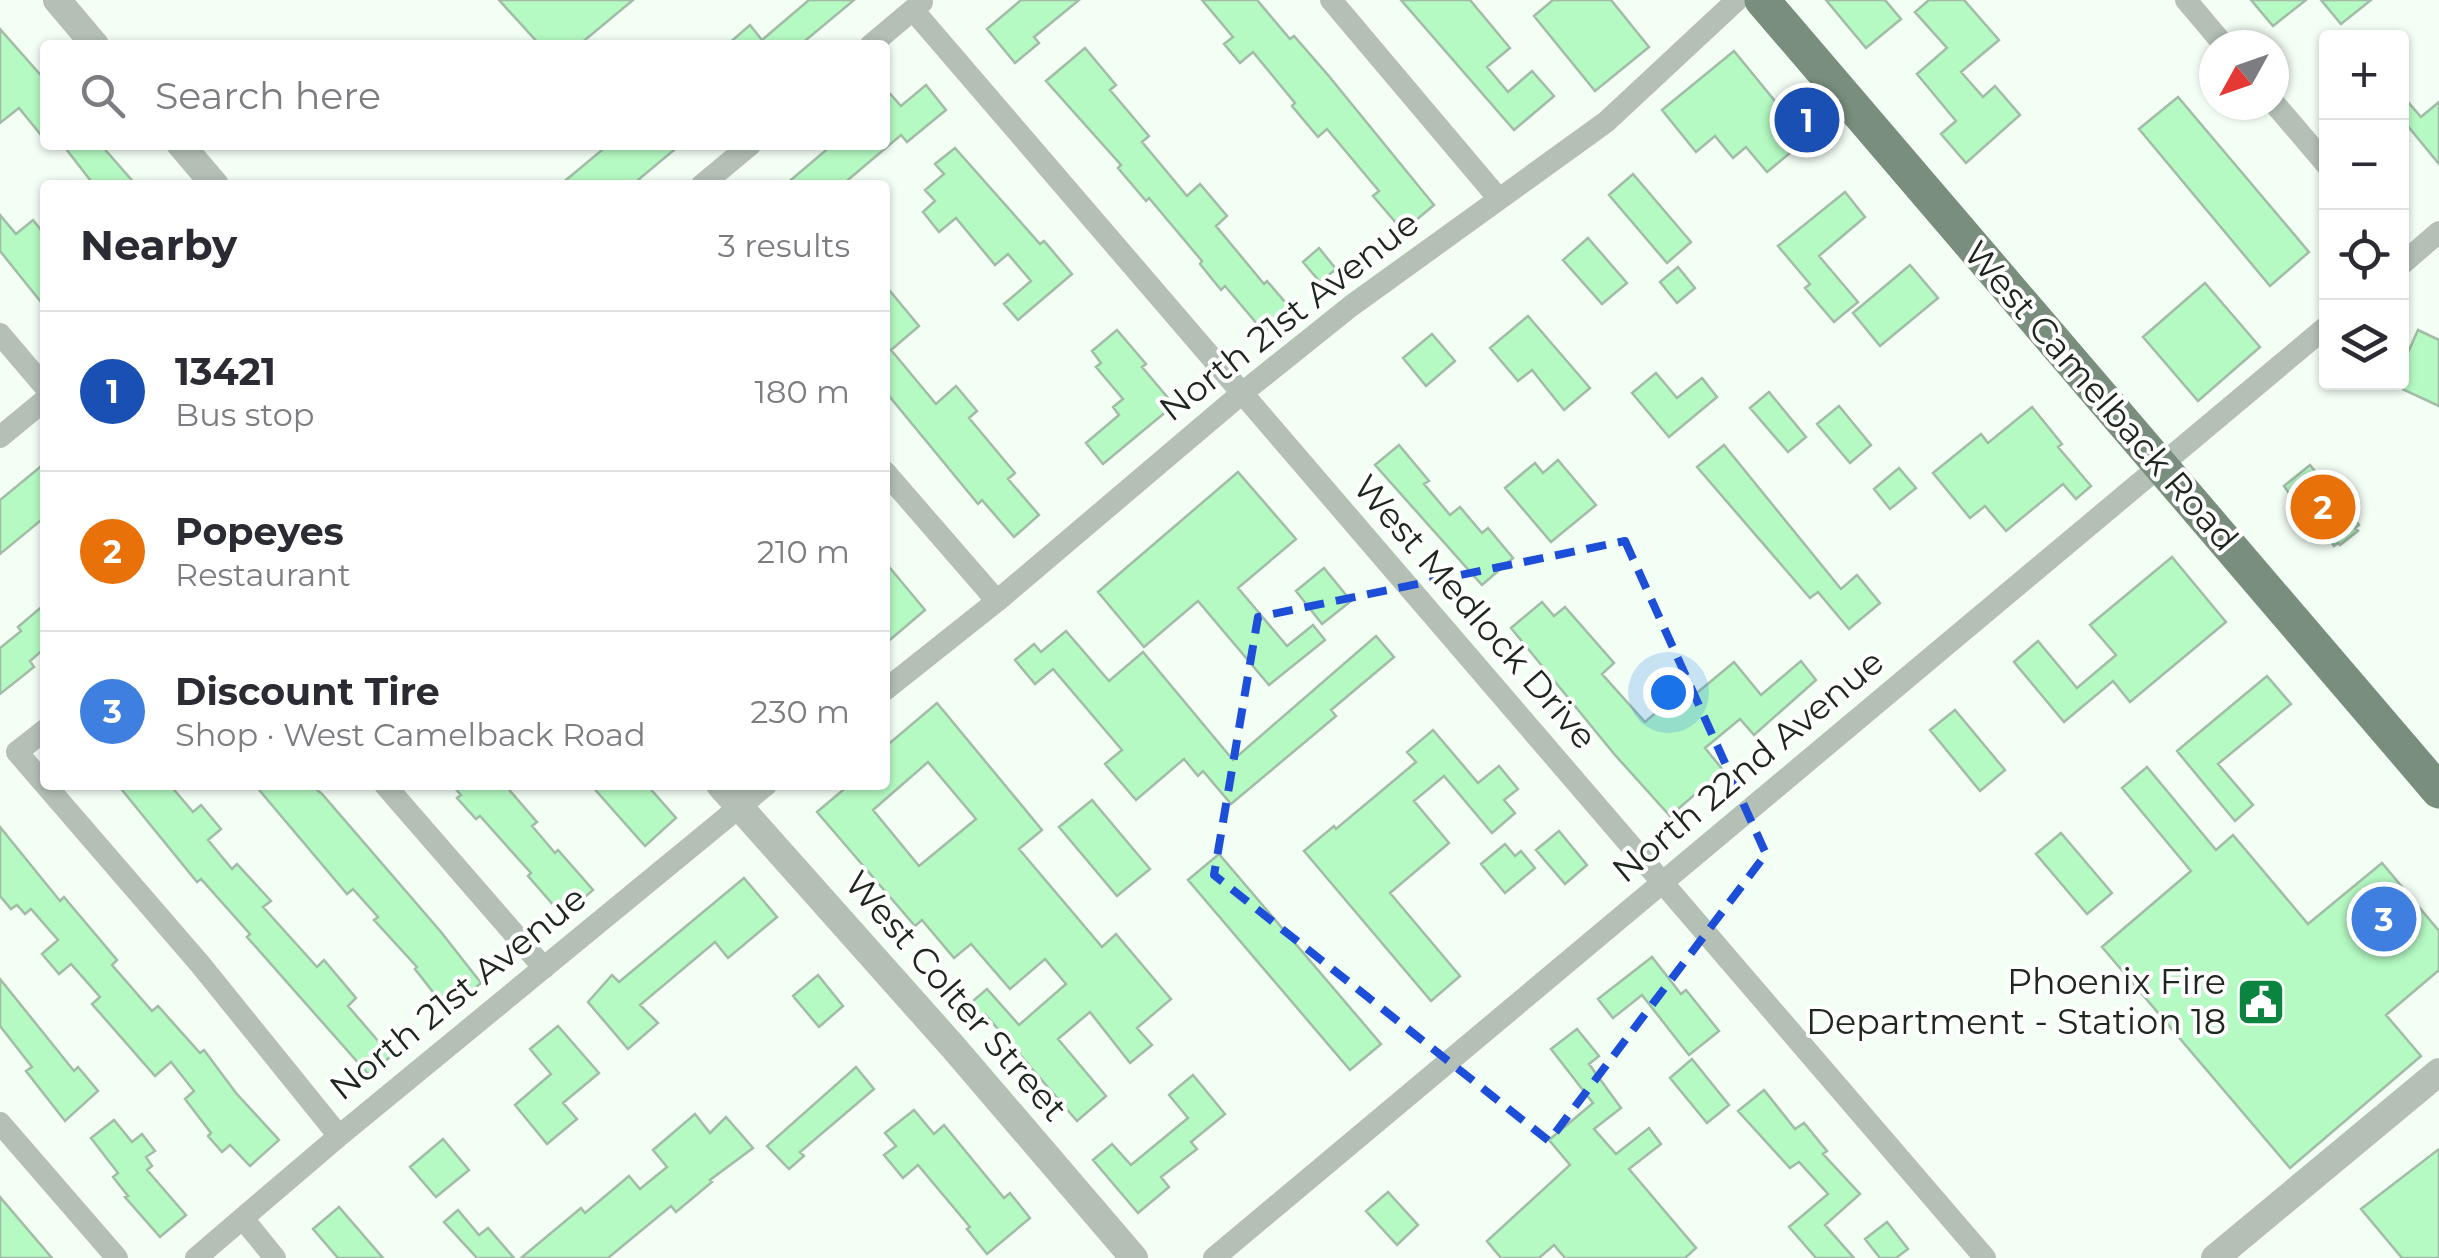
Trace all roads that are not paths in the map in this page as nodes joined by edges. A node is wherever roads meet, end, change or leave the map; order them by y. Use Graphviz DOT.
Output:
graph roads {
  1 [pos="57,0"];
  2 [pos="1331,0"];
  3 [pos="1737,0"];
  4 [pos="1762,0"];
  5 [pos="2186,0"];
  6 [pos="919,5"];
  7 [pos="2211,30"];
  8 [pos="91,40"];
  9 [pos="876,40"];
  10 [pos="2288,120"];
  11 [pos="185,150"];
  12 [pos="744,150"];
  13 [pos="2319,156"];
  14 [pos="211,180"];
  15 [pos="708,180"];
  16 [pos="1499,198"];
  17 [pos="2439,232"];
  18 [pos="2409,254"];
  19 [pos="2319,333"];
  20 [pos="0,334"];
  21 [pos="40,381"];
  22 [pos="1242,394"];
  23 [pos="40,404"];
  24 [pos="0,437"];
  25 [pos="2162,467"];
  26 [pos="890,478"];
  27 [pos="997,601"];
  28 [pos="890,686"];
  29 [pos="40,734"];
  30 [pos="40,779"];
  31 [pos="50,790"];
  32 [pos="389,790"];
  33 [pos="724,790"];
  34 [pos="760,790"];
  35 [pos="2439,792"];
  36 [pos="739,807"];
  37 [pos="1661,882"];
  38 [pos="544,968"];
  39 [pos="2439,1072"];
  40 [pos="0,1123"];
  41 [pos="339,1136"];
  42 [pos="244,1220"];
  43 [pos="117,1258"];
  44 [pos="196,1258"];
  45 [pos="275,1258"];
  46 [pos="1134,1258"];
  47 [pos="1214,1258"];
  48 [pos="1985,1258"];
  49 [pos="2215,1258"];
  1 -- 8 [label="street"];
  2 -- 16 [label="street"];
  3 -- 16 [label="street, North 21st Avenue"];
  4 -- 25 [label="main road, West Camelback Road"];
  5 -- 7 [label="street"];
  6 -- 9 [label="street"];
  6 -- 22 [label="street, West Medlock Drive"];
  10 -- 13 [label="street"];
  11 -- 14 [label="street"];
  12 -- 15 [label="street"];
  16 -- 22 [label="street, North 21st Avenue"];
  17 -- 18 [label="street"];
  19 -- 25 [label="street, North 22nd Avenue"];
  20 -- 21 [label="street"];
  22 -- 27 [label="street, North 21st Avenue"];
  22 -- 37 [label="street, West Medlock Drive"];
  23 -- 24 [label="street"];
  25 -- 35 [label="main road, West Camelback Road"];
  25 -- 37 [label="street, North 22nd Avenue"];
  26 -- 27 [label="street"];
  27 -- 28 [label="street, North 21st Avenue"];
  29 -- 30 [label="street"];
  31 -- 41 [label="street"];
  32 -- 38 [label="street"];
  33 -- 36 [label="street, West Colter Street"];
  34 -- 36 [label="street, North 21st Avenue"];
  36 -- 38 [label="street, North 21st Avenue"];
  36 -- 46 [label="street, West Colter Street"];
  37 -- 47 [label="street, North 22nd Avenue"];
  37 -- 48 [label="street, West Medlock Drive"];
  38 -- 41 [label="street, North 21st Avenue"];
  39 -- 49 [label="street"];
  40 -- 43 [label="street"];
  41 -- 42 [label="street, North 21st Avenue"];
  42 -- 44 [label="street, North 21st Avenue"];
  42 -- 45 [label="street"];
}
